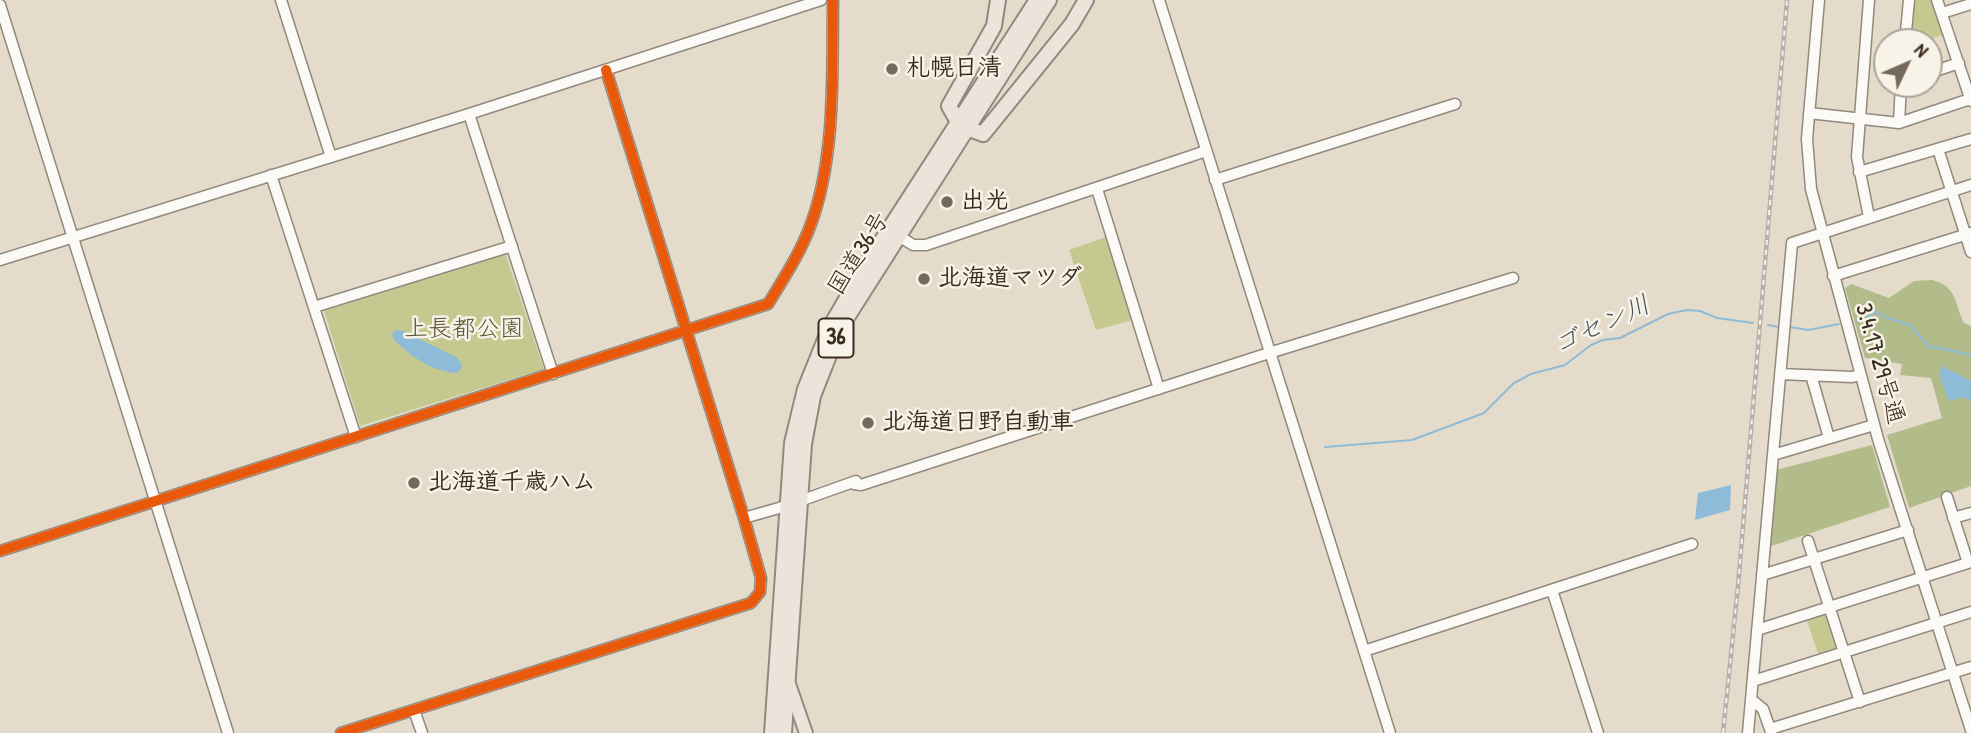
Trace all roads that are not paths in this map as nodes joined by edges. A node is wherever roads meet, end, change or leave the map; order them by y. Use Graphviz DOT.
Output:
graph roads {
  1 [pos="281,0"];
  2 [pos="821,0"];
  3 [pos="833,0"];
  4 [pos="998,0"];
  5 [pos="1037,0"];
  6 [pos="1049,0"];
  7 [pos="1086,0"];
  8 [pos="1159,0"];
  9 [pos="1819,0"];
  10 [pos="1869,0"];
  11 [pos="1909,0"];
  12 [pos="1937,0"];
  13 [pos="1971,4"];
  14 [pos="0,5"];
  15 [pos="1942,13"];
  16 [pos="1906,28"];
  17 [pos="1959,63"];
  18 [pos="1943,68"];
  19 [pos="606,69"];
  20 [pos="1900,98"];
  21 [pos="1971,100"];
  22 [pos="1455,104"];
  23 [pos="1809,113"];
  24 [pos="469,114"];
  25 [pos="1858,119"];
  26 [pos="1899,122"];
  27 [pos="963,125"];
  28 [pos="1971,139"];
  29 [pos="1938,149"];
  30 [pos="1206,151"];
  31 [pos="331,157"];
  32 [pos="1859,173"];
  33 [pos="271,175"];
  34 [pos="1215,180"];
  35 [pos="1971,185"];
  36 [pos="1097,189"];
  37 [pos="1951,191"];
  38 [pos="1869,217"];
  39 [pos="894,233"];
  40 [pos="1821,233"];
  41 [pos="1968,233"];
  42 [pos="74,236"];
  43 [pos="512,246"];
  44 [pos="1971,252"];
  45 [pos="0,260"];
  46 [pos="1833,276"];
  47 [pos="1513,278"];
  48 [pos="314,307"];
  49 [pos="686,332"];
  50 [pos="1269,353"];
  51 [pos="553,374"];
  52 [pos="1780,374"];
  53 [pos="1811,375"];
  54 [pos="1860,375"];
  55 [pos="1158,386"];
  56 [pos="1874,425"];
  57 [pos="356,437"];
  58 [pos="1829,438"];
  59 [pos="1773,455"];
  60 [pos="1947,497"];
  61 [pos="155,502"];
  62 [pos="792,504"];
  63 [pos="1971,513"];
  64 [pos="744,518"];
  65 [pos="1953,518"];
  66 [pos="1908,530"];
  67 [pos="1808,541"];
  68 [pos="1692,544"];
  69 [pos="0,551"];
  70 [pos="1814,559"];
  71 [pos="1969,563"];
  72 [pos="1762,575"];
  73 [pos="1922,577"];
  74 [pos="1552,590"];
  75 [pos="1829,607"];
  76 [pos="1971,612"];
  77 [pos="1937,623"];
  78 [pos="1757,630"];
  79 [pos="1364,651"];
  80 [pos="1844,652"];
  81 [pos="777,665"];
  82 [pos="1971,667"];
  83 [pos="1953,673"];
  84 [pos="787,681"];
  85 [pos="1753,681"];
  86 [pos="1752,700"];
  87 [pos="1860,702"];
  88 [pos="414,710"];
  89 [pos="1969,714"];
  90 [pos="1971,730"];
  91 [pos="1771,731"];
  92 [pos="228,733"];
  93 [pos="341,733"];
  94 [pos="422,733"];
  95 [pos="772,733"];
  96 [pos="784,733"];
  97 [pos="806,733"];
  98 [pos="1390,733"];
  99 [pos="1598,733"];
  100 [pos="1748,733"];
  1 -- 31 [label="street"];
  2 -- 19 [label="street"];
  3 -- 49 [label="street"];
  4 -- 27 [label="highway"];
  5 -- 27 [label="highway, 国道36号 / 36"];
  6 -- 27 [label="highway, 国道36号 / 36"];
  7 -- 27 [label="highway"];
  8 -- 30 [label="street"];
  9 -- 23 [label="street, 3.4.17 29号通"];
  10 -- 25 [label="street"];
  11 -- 16 [label="street"];
  12 -- 15 [label="street"];
  13 -- 15 [label="street"];
  14 -- 42 [label="street"];
  15 -- 17 [label="street"];
  17 -- 18 [label="street"];
  17 -- 21 [label="street"];
  19 -- 24 [label="street"];
  19 -- 49 [label="street"];
  20 -- 26 [label="street"];
  21 -- 26 [label="street"];
  22 -- 34 [label="street"];
  23 -- 25 [label="street"];
  23 -- 40 [label="street, 3.4.17 29号通"];
  24 -- 31 [label="street"];
  24 -- 43 [label="street"];
  25 -- 26 [label="street"];
  25 -- 32 [label="street"];
  27 -- 39 [label="highway, 国道36号 / 36"];
  28 -- 29 [label="street"];
  29 -- 32 [label="street"];
  29 -- 37 [label="street"];
  30 -- 34 [label="street"];
  30 -- 36 [label="street"];
  31 -- 33 [label="street"];
  32 -- 38 [label="street"];
  33 -- 42 [label="street"];
  33 -- 48 [label="street"];
  34 -- 50 [label="street"];
  35 -- 37 [label="street"];
  36 -- 39 [label="street"];
  36 -- 55 [label="street"];
  37 -- 38 [label="street"];
  37 -- 41 [label="street"];
  38 -- 40 [label="street"];
  39 -- 62 [label="highway, 国道36号 / 36"];
  40 -- 46 [label="street, 3.4.17 29号通"];
  40 -- 52 [label="street"];
  41 -- 44 [label="street"];
  41 -- 46 [label="street"];
  42 -- 45 [label="street"];
  42 -- 61 [label="street"];
  43 -- 48 [label="street"];
  43 -- 51 [label="street"];
  46 -- 54 [label="street, 3.4.17 29号通"];
  47 -- 50 [label="street"];
  48 -- 57 [label="street"];
  49 -- 51 [label="street"];
  49 -- 64 [label="street"];
  50 -- 55 [label="street"];
  50 -- 79 [label="street"];
  51 -- 57 [label="street"];
  52 -- 53 [label="street"];
  52 -- 59 [label="street"];
  53 -- 54 [label="street"];
  53 -- 58 [label="street"];
  54 -- 56 [label="street, 3.4.17 29号通"];
  55 -- 62 [label="street"];
  56 -- 58 [label="street"];
  56 -- 66 [label="street, 3.4.17 29号通"];
  57 -- 61 [label="street"];
  58 -- 59 [label="street"];
  59 -- 72 [label="street"];
  60 -- 65 [label="street"];
  61 -- 69 [label="street"];
  61 -- 92 [label="street"];
  62 -- 64 [label="street"];
  62 -- 81 [label="highway, 国道36号 / 36"];
  62 -- 84 [label="highway, 国道36号 / 36"];
  63 -- 65 [label="street"];
  64 -- 88 [label="street"];
  65 -- 71 [label="street"];
  66 -- 70 [label="street"];
  66 -- 73 [label="street, 3.4.17 29号通"];
  67 -- 70 [label="street"];
  68 -- 74 [label="street"];
  70 -- 72 [label="street"];
  70 -- 75 [label="street"];
  71 -- 73 [label="street"];
  72 -- 78 [label="street"];
  73 -- 75 [label="street"];
  73 -- 77 [label="street, 3.4.17 29号通"];
  74 -- 79 [label="street"];
  74 -- 99 [label="street"];
  75 -- 78 [label="street"];
  75 -- 80 [label="street"];
  76 -- 77 [label="street"];
  77 -- 80 [label="street"];
  77 -- 83 [label="street, 3.4.17 29号通"];
  78 -- 85 [label="street"];
  79 -- 98 [label="street"];
  80 -- 85 [label="street"];
  80 -- 87 [label="street"];
  81 -- 84 [label="main road"];
  81 -- 95 [label="highway, 国道36号 / 36"];
  82 -- 83 [label="street"];
  83 -- 87 [label="street"];
  83 -- 89 [label="street, 3.4.17 29号通"];
  84 -- 96 [label="highway, 国道36号 / 36"];
  84 -- 97 [label="main road"];
  85 -- 86 [label="street"];
  86 -- 91 [label="street"];
  86 -- 100 [label="street"];
  87 -- 91 [label="street"];
  88 -- 93 [label="street"];
  88 -- 94 [label="street"];
  89 -- 90 [label="street, 3.4.17 29号通"];
}
